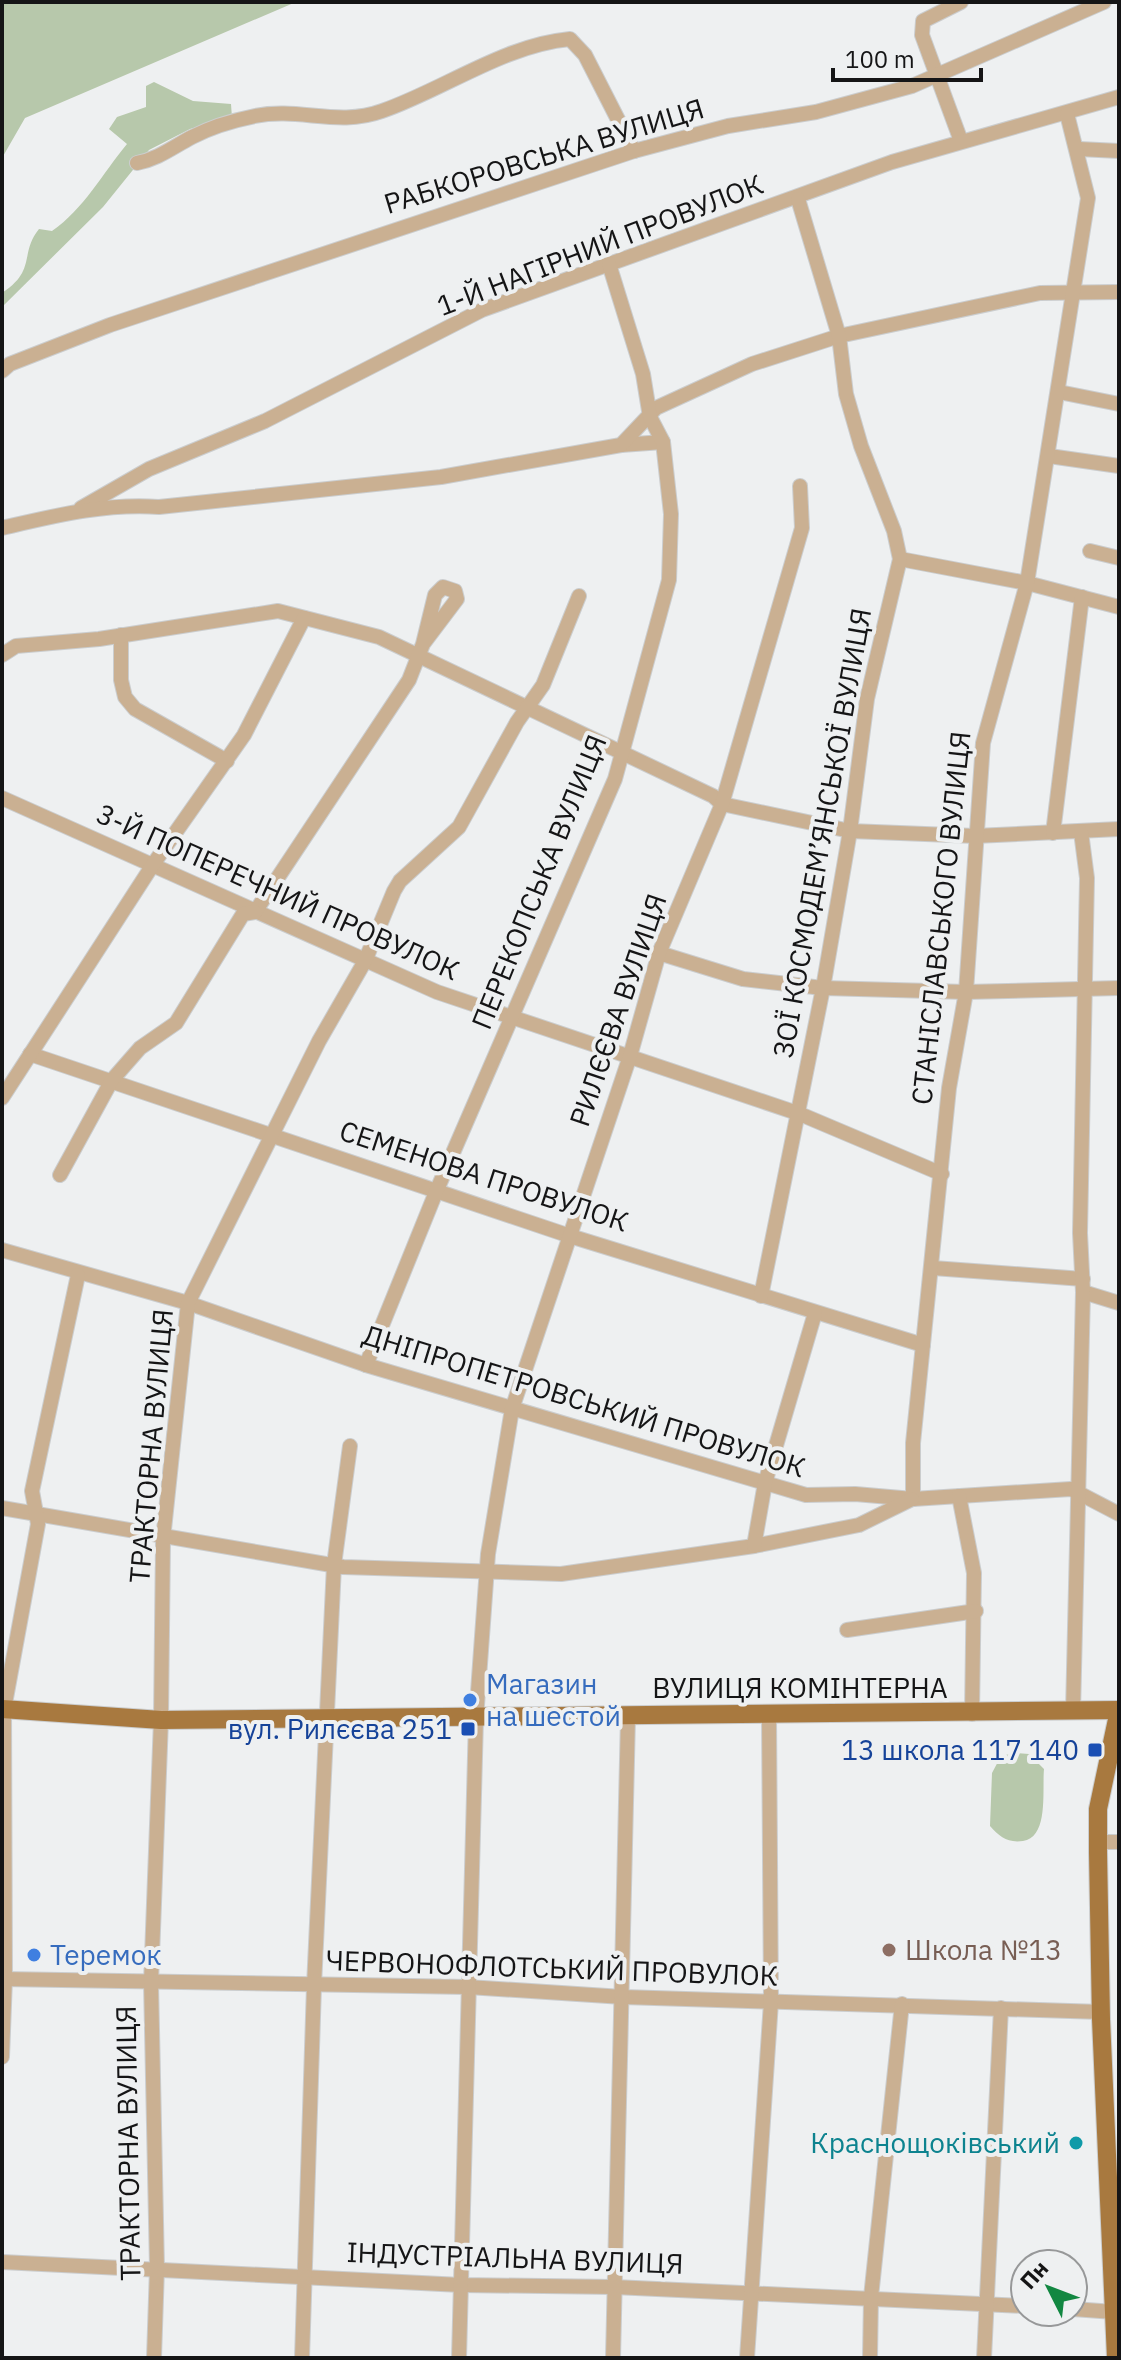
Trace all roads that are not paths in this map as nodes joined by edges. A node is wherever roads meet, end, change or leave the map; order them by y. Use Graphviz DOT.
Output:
graph roads {
  1 [pos="961,2"];
  2 [pos="1104,2"];
  3 [pos="937,73"];
  4 [pos="1119,97"];
  5 [pos="1067,114"];
  6 [pos="961,141"];
  7 [pos="1079,149"];
  8 [pos="634,151"];
  9 [pos="1119,151"];
  10 [pos="137,163"];
  11 [pos="798,199"];
  12 [pos="609,264"];
  13 [pos="1074,292"];
  14 [pos="1119,292"];
  15 [pos="839,336"];
  16 [pos="2,371"];
  17 [pos="1059,392"];
  18 [pos="1119,404"];
  19 [pos="650,417"];
  20 [pos="663,442"];
  21 [pos="621,445"];
  22 [pos="1049,456"];
  23 [pos="1119,466"];
  24 [pos="800,486"];
  25 [pos="76,511"];
  26 [pos="2,528"];
  27 [pos="1090,551"];
  28 [pos="1119,558"];
  29 [pos="900,559"];
  30 [pos="1027,583"];
  31 [pos="579,596"];
  32 [pos="1082,597"];
  33 [pos="1119,607"];
  34 [pos="304,618"];
  35 [pos="121,635"];
  36 [pos="422,650"];
  37 [pos="2,655"];
  38 [pos="526,708"];
  39 [pos="622,753"];
  40 [pos="227,761"];
  41 [pos="2,798"];
  42 [pos="722,804"];
  43 [pos="1119,829"];
  44 [pos="850,831"];
  45 [pos="1081,832"];
  46 [pos="1053,833"];
  47 [pos="975,836"];
  48 [pos="154,863"];
  49 [pos="255,912"];
  50 [pos="659,953"];
  51 [pos="365,961"];
  52 [pos="823,988"];
  53 [pos="1083,988"];
  54 [pos="1119,988"];
  55 [pos="966,992"];
  56 [pos="512,1018"];
  57 [pos="30,1054"];
  58 [pos="630,1056"];
  59 [pos="112,1080"];
  60 [pos="2,1098"];
  61 [pos="800,1114"];
  62 [pos="275,1134"];
  63 [pos="942,1174"];
  64 [pos="60,1175"];
  65 [pos="436,1192"];
  66 [pos="570,1236"];
  67 [pos="2,1250"];
  68 [pos="933,1268"];
  69 [pos="78,1275"];
  70 [pos="1083,1286"];
  71 [pos="761,1296"];
  72 [pos="188,1303"];
  73 [pos="1119,1303"];
  74 [pos="815,1313"];
  75 [pos="923,1345"];
  76 [pos="366,1365"];
  77 [pos="512,1409"];
  78 [pos="350,1446"];
  79 [pos="765,1483"];
  80 [pos="1077,1493"];
  81 [pos="959,1496"];
  82 [pos="913,1499"];
  83 [pos="2,1508"];
  84 [pos="1119,1514"];
  85 [pos="35,1516"];
  86 [pos="163,1539"];
  87 [pos="754,1546"];
  88 [pos="334,1565"];
  89 [pos="486,1574"];
  90 [pos="976,1611"];
  91 [pos="847,1630"];
  92 [pos="3,1709"];
  93 [pos="1119,1710"];
  94 [pos="1073,1712"];
  95 [pos="972,1714"];
  96 [pos="769,1715"];
  97 [pos="628,1717"];
  98 [pos="329,1718"];
  99 [pos="476,1719"];
  100 [pos="161,1720"];
  101 [pos="1098,1842"];
  102 [pos="1119,1842"];
  103 [pos="4,1979"];
  104 [pos="151,1982"];
  105 [pos="314,1986"];
  106 [pos="468,1987"];
  107 [pos="623,1997"];
  108 [pos="771,2002"];
  109 [pos="902,2004"];
  110 [pos="1001,2008"];
  111 [pos="1101,2012"];
  112 [pos="2,2057"];
  113 [pos="1112,2131"];
  114 [pos="2,2262"];
  115 [pos="157,2268"];
  116 [pos="305,2275"];
  117 [pos="461,2285"];
  118 [pos="614,2287"];
  119 [pos="751,2293"];
  120 [pos="871,2297"];
  121 [pos="984,2304"];
  122 [pos="1009,2305"];
  123 [pos="1089,2310"];
  124 [pos="1114,2312"];
  125 [pos="154,2358"];
  126 [pos="302,2358"];
  127 [pos="459,2358"];
  128 [pos="613,2358"];
  129 [pos="747,2358"];
  130 [pos="870,2358"];
  131 [pos="984,2358"];
  132 [pos="1116,2358"];
  1 -- 3 [label="street"];
  2 -- 3 [label="street, РАБКОРОВСЬКА ВУЛИЦЯ"];
  3 -- 6 [label="street"];
  3 -- 8 [label="street, РАБКОРОВСЬКА ВУЛИЦЯ"];
  4 -- 5 [label="street, 1-Й НАГІРНИЙ ПРОВУЛОК"];
  5 -- 6 [label="street, 1-Й НАГІРНИЙ ПРОВУЛОК"];
  5 -- 7 [label="street, СТАНІСЛАВСЬКОГО ВУЛИЦЯ"];
  6 -- 11 [label="street, 1-Й НАГІРНИЙ ПРОВУЛОК"];
  7 -- 9 [label="street"];
  7 -- 13 [label="street, СТАНІСЛАВСЬКОГО ВУЛИЦЯ"];
  8 -- 10 [label="street"];
  8 -- 16 [label="street, РАБКОРОВСЬКА ВУЛИЦЯ"];
  11 -- 12 [label="street, 1-Й НАГІРНИЙ ПРОВУЛОК"];
  11 -- 15 [label="street, ЗОЇ КОСМОДЕМ’ЯНСЬКОЇ ВУЛИЦЯ"];
  12 -- 19 [label="street, ПЕРЕКОПСЬКА ВУЛИЦЯ"];
  12 -- 25 [label="street, 1-Й НАГІРНИЙ ПРОВУЛОК"];
  13 -- 14 [label="street"];
  13 -- 15 [label="street"];
  13 -- 17 [label="street, СТАНІСЛАВСЬКОГО ВУЛИЦЯ"];
  15 -- 19 [label="street"];
  15 -- 29 [label="street, ЗОЇ КОСМОДЕМ’ЯНСЬКОЇ ВУЛИЦЯ"];
  17 -- 18 [label="street"];
  17 -- 22 [label="street, СТАНІСЛАВСЬКОГО ВУЛИЦЯ"];
  19 -- 20 [label="street, ПЕРЕКОПСЬКА ВУЛИЦЯ"];
  19 -- 21 [label="street"];
  20 -- 21 [label="street"];
  20 -- 39 [label="street, ПЕРЕКОПСЬКА ВУЛИЦЯ"];
  21 -- 25 [label="street"];
  22 -- 23 [label="street"];
  22 -- 30 [label="street, СТАНІСЛАВСЬКОГО ВУЛИЦЯ"];
  24 -- 42 [label="street, РИЛЄЄВА ВУЛИЦЯ"];
  25 -- 26 [label="street"];
  27 -- 28 [label="street"];
  29 -- 30 [label="street"];
  29 -- 44 [label="street, ЗОЇ КОСМОДЕМ’ЯНСЬКОЇ ВУЛИЦЯ"];
  30 -- 32 [label="street"];
  30 -- 47 [label="street, СТАНІСЛАВСЬКОГО ВУЛИЦЯ"];
  31 -- 38 [label="street, ТРАКТОРНА ВУЛИЦЯ"];
  32 -- 33 [label="street"];
  32 -- 46 [label="street"];
  34 -- 35 [label="street"];
  34 -- 36 [label="street"];
  34 -- 40 [label="street"];
  35 -- 37 [label="street"];
  35 -- 40 [label="street"];
  36 -- 38 [label="street"];
  36 -- 49 [label="street"];
  38 -- 39 [label="street"];
  38 -- 51 [label="street, ТРАКТОРНА ВУЛИЦЯ"];
  39 -- 42 [label="street"];
  39 -- 56 [label="street, ПЕРЕКОПСЬКА ВУЛИЦЯ"];
  40 -- 48 [label="street"];
  41 -- 48 [label="street, 3-Й ПОПЕРЕЧНИЙ ПРОВУЛОК"];
  42 -- 44 [label="street"];
  42 -- 50 [label="street, РИЛЄЄВА ВУЛИЦЯ"];
  43 -- 45 [label="street"];
  44 -- 47 [label="street"];
  44 -- 52 [label="street, ЗОЇ КОСМОДЕМ’ЯНСЬКОЇ ВУЛИЦЯ"];
  45 -- 46 [label="street"];
  45 -- 53 [label="street"];
  46 -- 47 [label="street"];
  47 -- 55 [label="street, СТАНІСЛАВСЬКОГО ВУЛИЦЯ"];
  48 -- 49 [label="street, 3-Й ПОПЕРЕЧНИЙ ПРОВУЛОК"];
  48 -- 57 [label="street"];
  49 -- 51 [label="street, 3-Й ПОПЕРЕЧНИЙ ПРОВУЛОК"];
  49 -- 59 [label="street"];
  50 -- 52 [label="street"];
  50 -- 58 [label="street, РИЛЄЄВА ВУЛИЦЯ"];
  51 -- 56 [label="street, 3-Й ПОПЕРЕЧНИЙ ПРОВУЛОК"];
  51 -- 62 [label="street, ТРАКТОРНА ВУЛИЦЯ"];
  52 -- 55 [label="street"];
  52 -- 61 [label="street, ЗОЇ КОСМОДЕМ’ЯНСЬКОЇ ВУЛИЦЯ"];
  53 -- 54 [label="street"];
  53 -- 55 [label="street"];
  53 -- 70 [label="street"];
  55 -- 63 [label="street, СТАНІСЛАВСЬКОГО ВУЛИЦЯ"];
  56 -- 58 [label="street, 3-Й ПОПЕРЕЧНИЙ ПРОВУЛОК"];
  56 -- 65 [label="street, ПЕРЕКОПСЬКА ВУЛИЦЯ"];
  57 -- 59 [label="street, СЕМЕНОВА ПРОВУЛОК"];
  57 -- 60 [label="street"];
  58 -- 61 [label="street, 3-Й ПОПЕРЕЧНИЙ ПРОВУЛОК"];
  58 -- 66 [label="street, РИЛЄЄВА ВУЛИЦЯ"];
  59 -- 62 [label="street, СЕМЕНОВА ПРОВУЛОК"];
  59 -- 64 [label="street"];
  61 -- 63 [label="street, 3-Й ПОПЕРЕЧНИЙ ПРОВУЛОК"];
  61 -- 71 [label="street, ЗОЇ КОСМОДЕМ’ЯНСЬКОЇ ВУЛИЦЯ"];
  62 -- 65 [label="street, СЕМЕНОВА ПРОВУЛОК"];
  62 -- 72 [label="street, ТРАКТОРНА ВУЛИЦЯ"];
  63 -- 68 [label="street, СТАНІСЛАВСЬКОГО ВУЛИЦЯ"];
  65 -- 66 [label="street, СЕМЕНОВА ПРОВУЛОК"];
  65 -- 76 [label="street, ПЕРЕКОПСЬКА ВУЛИЦЯ"];
  66 -- 71 [label="street, СЕМЕНОВА ПРОВУЛОК"];
  66 -- 77 [label="street, РИЛЄЄВА ВУЛИЦЯ"];
  67 -- 69 [label="street, ДНІПРОПЕТРОВСЬКИЙ ПРОВУЛОК"];
  68 -- 70 [label="street"];
  68 -- 75 [label="street, СТАНІСЛАВСЬКОГО ВУЛИЦЯ"];
  69 -- 72 [label="street, ДНІПРОПЕТРОВСЬКИЙ ПРОВУЛОК"];
  69 -- 85 [label="street"];
  70 -- 73 [label="street"];
  70 -- 80 [label="street"];
  71 -- 74 [label="street, СЕМЕНОВА ПРОВУЛОК"];
  72 -- 76 [label="street, ДНІПРОПЕТРОВСЬКИЙ ПРОВУЛОК"];
  72 -- 86 [label="street, ТРАКТОРНА ВУЛИЦЯ"];
  74 -- 75 [label="street, СЕМЕНОВА ПРОВУЛОК"];
  74 -- 79 [label="street"];
  75 -- 82 [label="street, СТАНІСЛАВСЬКОГО ВУЛИЦЯ"];
  76 -- 77 [label="street, ДНІПРОПЕТРОВСЬКИЙ ПРОВУЛОК"];
  77 -- 79 [label="street, ДНІПРОПЕТРОВСЬКИЙ ПРОВУЛОК"];
  77 -- 89 [label="street, РИЛЄЄВА ВУЛИЦЯ"];
  78 -- 88 [label="street"];
  79 -- 82 [label="street, ДНІПРОПЕТРОВСЬКИЙ ПРОВУЛОК"];
  79 -- 87 [label="street"];
  80 -- 81 [label="street"];
  80 -- 84 [label="street"];
  80 -- 94 [label="street"];
  81 -- 82 [label="street"];
  81 -- 90 [label="street"];
  82 -- 87 [label="street"];
  83 -- 85 [label="street"];
  85 -- 86 [label="street"];
  85 -- 92 [label="street"];
  86 -- 88 [label="street"];
  86 -- 100 [label="street, ТРАКТОРНА ВУЛИЦЯ"];
  87 -- 89 [label="street"];
  88 -- 89 [label="street"];
  88 -- 98 [label="street"];
  89 -- 99 [label="street, РИЛЄЄВА ВУЛИЦЯ"];
  90 -- 91 [label="street"];
  90 -- 95 [label="street"];
  92 -- 100 [label="main road, ВУЛИЦЯ КОМІНТЕРНА"];
  92 -- 103 [label="street"];
  93 -- 94 [label="main road, ВУЛИЦЯ КОМІНТЕРНА"];
  93 -- 101 [label="main road"];
  94 -- 95 [label="main road, ВУЛИЦЯ КОМІНТЕРНА"];
  95 -- 96 [label="main road, ВУЛИЦЯ КОМІНТЕРНА"];
  96 -- 97 [label="main road, ВУЛИЦЯ КОМІНТЕРНА"];
  96 -- 108 [label="street"];
  97 -- 99 [label="main road, ВУЛИЦЯ КОМІНТЕРНА"];
  97 -- 107 [label="street"];
  98 -- 99 [label="main road, ВУЛИЦЯ КОМІНТЕРНА"];
  98 -- 100 [label="main road, ВУЛИЦЯ КОМІНТЕРНА"];
  98 -- 105 [label="street"];
  99 -- 106 [label="street"];
  100 -- 104 [label="street, ТРАКТОРНА ВУЛИЦЯ"];
  101 -- 102 [label="street"];
  101 -- 111 [label="main road"];
  103 -- 104 [label="street, ЧЕРВОНОФЛОТСЬКИЙ ПРОВУЛОК"];
  103 -- 112 [label="street"];
  104 -- 105 [label="street, ЧЕРВОНОФЛОТСЬКИЙ ПРОВУЛОК"];
  104 -- 115 [label="street, ТРАКТОРНА ВУЛИЦЯ"];
  105 -- 106 [label="street, ЧЕРВОНОФЛОТСЬКИЙ ПРОВУЛОК"];
  105 -- 116 [label="street"];
  106 -- 107 [label="street, ЧЕРВОНОФЛОТСЬКИЙ ПРОВУЛОК"];
  106 -- 117 [label="street"];
  107 -- 108 [label="street, ЧЕРВОНОФЛОТСЬКИЙ ПРОВУЛОК"];
  107 -- 118 [label="street"];
  108 -- 109 [label="street, ЧЕРВОНОФЛОТСЬКИЙ ПРОВУЛОК"];
  108 -- 119 [label="street"];
  109 -- 110 [label="street, ЧЕРВОНОФЛОТСЬКИЙ ПРОВУЛОК"];
  109 -- 120 [label="street"];
  110 -- 111 [label="street, ЧЕРВОНОФЛОТСЬКИЙ ПРОВУЛОК"];
  110 -- 121 [label="street"];
  111 -- 113 [label="main road"];
  113 -- 124 [label="main road"];
  114 -- 115 [label="street, ІНДУСТРІАЛЬНА ВУЛИЦЯ"];
  115 -- 116 [label="street, ІНДУСТРІАЛЬНА ВУЛИЦЯ"];
  115 -- 125 [label="street, ТРАКТОРНА ВУЛИЦЯ"];
  116 -- 117 [label="street, ІНДУСТРІАЛЬНА ВУЛИЦЯ"];
  116 -- 126 [label="street"];
  117 -- 118 [label="street, ІНДУСТРІАЛЬНА ВУЛИЦЯ"];
  117 -- 127 [label="street"];
  118 -- 119 [label="street, ІНДУСТРІАЛЬНА ВУЛИЦЯ"];
  118 -- 128 [label="street"];
  119 -- 120 [label="street, ІНДУСТРІАЛЬНА ВУЛИЦЯ"];
  119 -- 129 [label="street"];
  120 -- 121 [label="street, ІНДУСТРІАЛЬНА ВУЛИЦЯ"];
  120 -- 130 [label="street"];
  121 -- 122 [label="street, ІНДУСТРІАЛЬНА ВУЛИЦЯ"];
  121 -- 131 [label="street"];
  123 -- 124 [label="street"];
  124 -- 132 [label="main road"];
}
